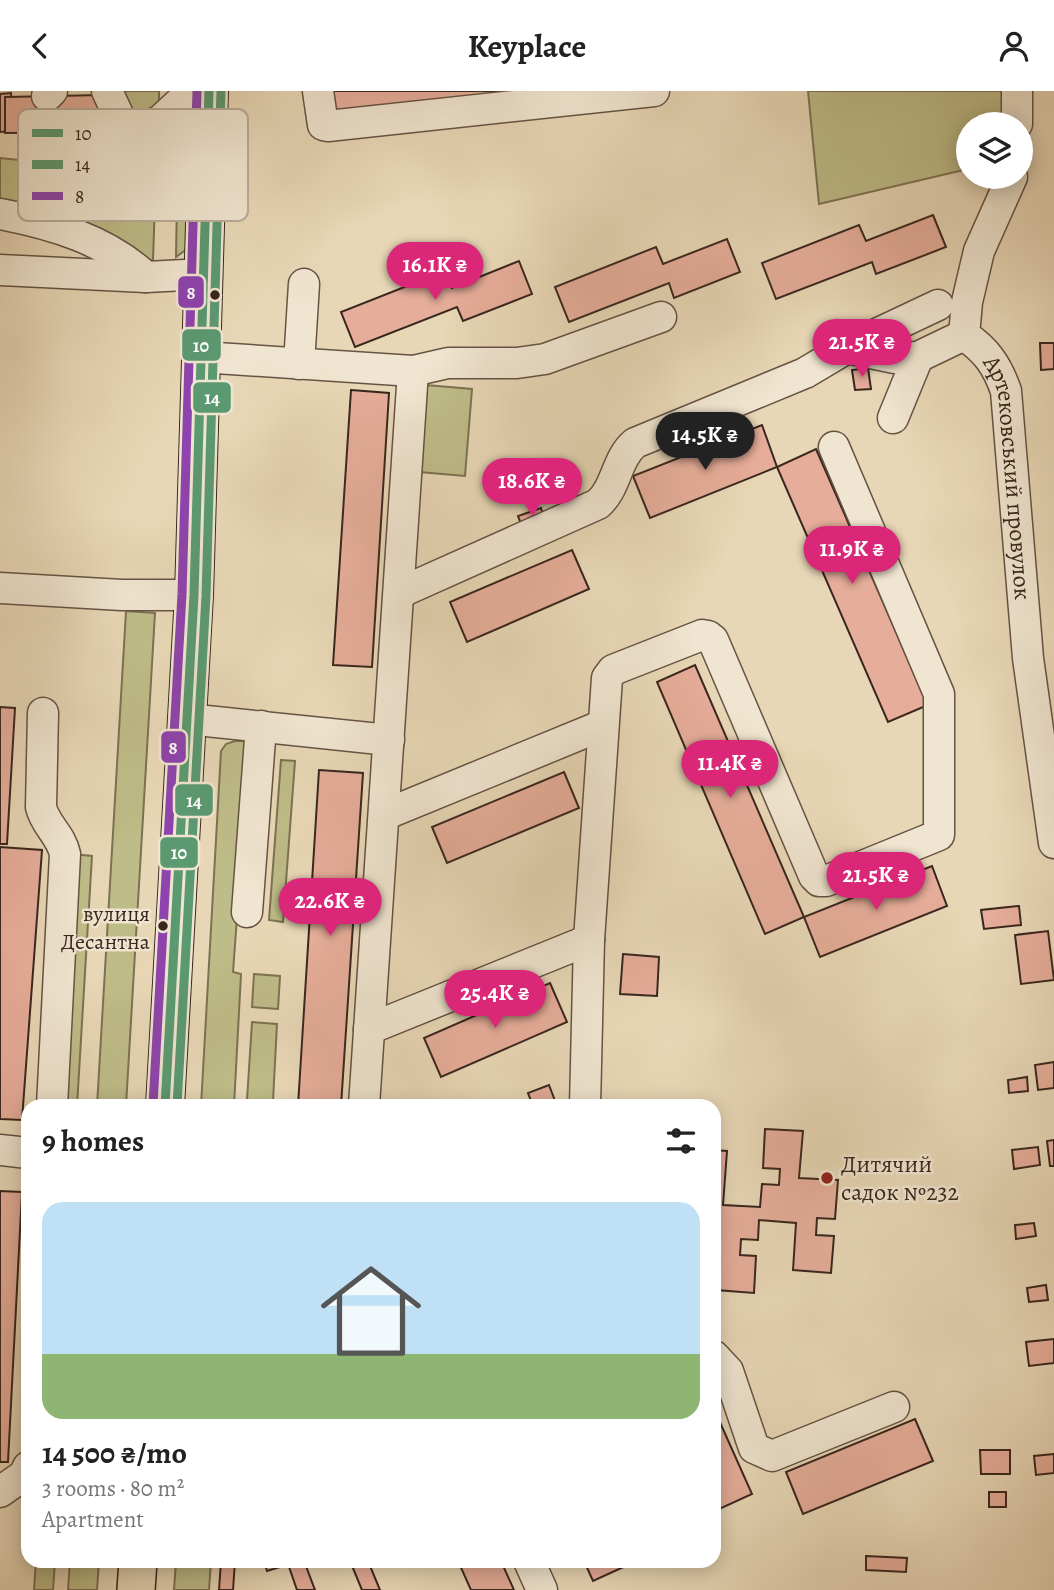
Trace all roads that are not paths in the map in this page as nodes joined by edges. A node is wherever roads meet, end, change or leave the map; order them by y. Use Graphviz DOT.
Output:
graph roads {
  1 [pos="107,91"];
  2 [pos="192,91"];
  3 [pos="209,91"];
  4 [pos="318,91"];
  5 [pos="654,91"];
  6 [pos="1017,91"];
  7 [pos="115,109"];
  8 [pos="173,109"];
  9 [pos="209,109"];
  10 [pos="1017,112"];
  11 [pos="1007,189"];
  12 [pos="0,214"];
  13 [pos="18,218"];
  14 [pos="33,221"];
  15 [pos="205,221"];
  16 [pos="0,271"];
  17 [pos="204,274"];
  18 [pos="146,277"];
  19 [pos="304,283"];
  20 [pos="938,305"];
  21 [pos="661,317"];
  22 [pos="964,335"];
  23 [pos="847,348"];
  24 [pos="201,357"];
  25 [pos="918,357"];
  26 [pos="299,364"];
  27 [pos="413,371"];
  28 [pos="893,418"];
  29 [pos="834,447"];
  30 [pos="0,588"];
  31 [pos="399,593"];
  32 [pos="194,595"];
  33 [pos="1041,656"];
  34 [pos="43,713"];
  35 [pos="187,719"];
  36 [pos="603,725"];
  37 [pos="261,726"];
  38 [pos="389,740"];
  39 [pos="384,815"];
  40 [pos="1054,843"];
  41 [pos="247,912"];
  42 [pos="589,940"];
  43 [pos="369,1029"];
  44 [pos="52,1099"];
  45 [pos="165,1099"];
  46 [pos="364,1099"];
  47 [pos="585,1099"];
  48 [pos="0,1150"];
  49 [pos="21,1152"];
  50 [pos="721,1364"];
  51 [pos="894,1407"];
  52 [pos="21,1477"];
  53 [pos="0,1492"];
  54 [pos="138,1568"];
  55 [pos="532,1568"];
  56 [pos="136,1590"];
  57 [pos="542,1590"];
  1 -- 7 [label="street"];
  2 -- 8 [label="street"];
  3 -- 9 [label="main road"];
  4 -- 5 [label="street"];
  6 -- 10 [label="street"];
  11 -- 22 [label="street, Артековський провулок"];
  12 -- 13 [label="street"];
  14 -- 18 [label="street"];
  15 -- 17 [label="main road"];
  16 -- 18 [label="street"];
  17 -- 18 [label="street"];
  17 -- 24 [label="main road"];
  19 -- 26 [label="street"];
  20 -- 23 [label="street"];
  21 -- 27 [label="street"];
  22 -- 25 [label="street"];
  22 -- 33 [label="street, Артековський провулок"];
  23 -- 25 [label="street"];
  23 -- 31 [label="street"];
  24 -- 26 [label="street"];
  24 -- 32 [label="main road"];
  25 -- 28 [label="street"];
  26 -- 27 [label="street"];
  27 -- 31 [label="street"];
  29 -- 36 [label="street"];
  30 -- 32 [label="street"];
  31 -- 38 [label="street"];
  32 -- 35 [label="main road"];
  33 -- 40 [label="street, Артековський провулок"];
  34 -- 44 [label="street"];
  35 -- 37 [label="street"];
  35 -- 45 [label="main road"];
  36 -- 39 [label="street"];
  36 -- 42 [label="street"];
  37 -- 38 [label="street"];
  37 -- 41 [label="street"];
  38 -- 39 [label="street"];
  39 -- 43 [label="street"];
  42 -- 43 [label="street"];
  42 -- 47 [label="street"];
  43 -- 46 [label="street"];
  48 -- 49 [label="street"];
  50 -- 51 [label="street"];
  52 -- 53 [label="street"];
  54 -- 56 [label="main road"];
  55 -- 57 [label="street"];
}
